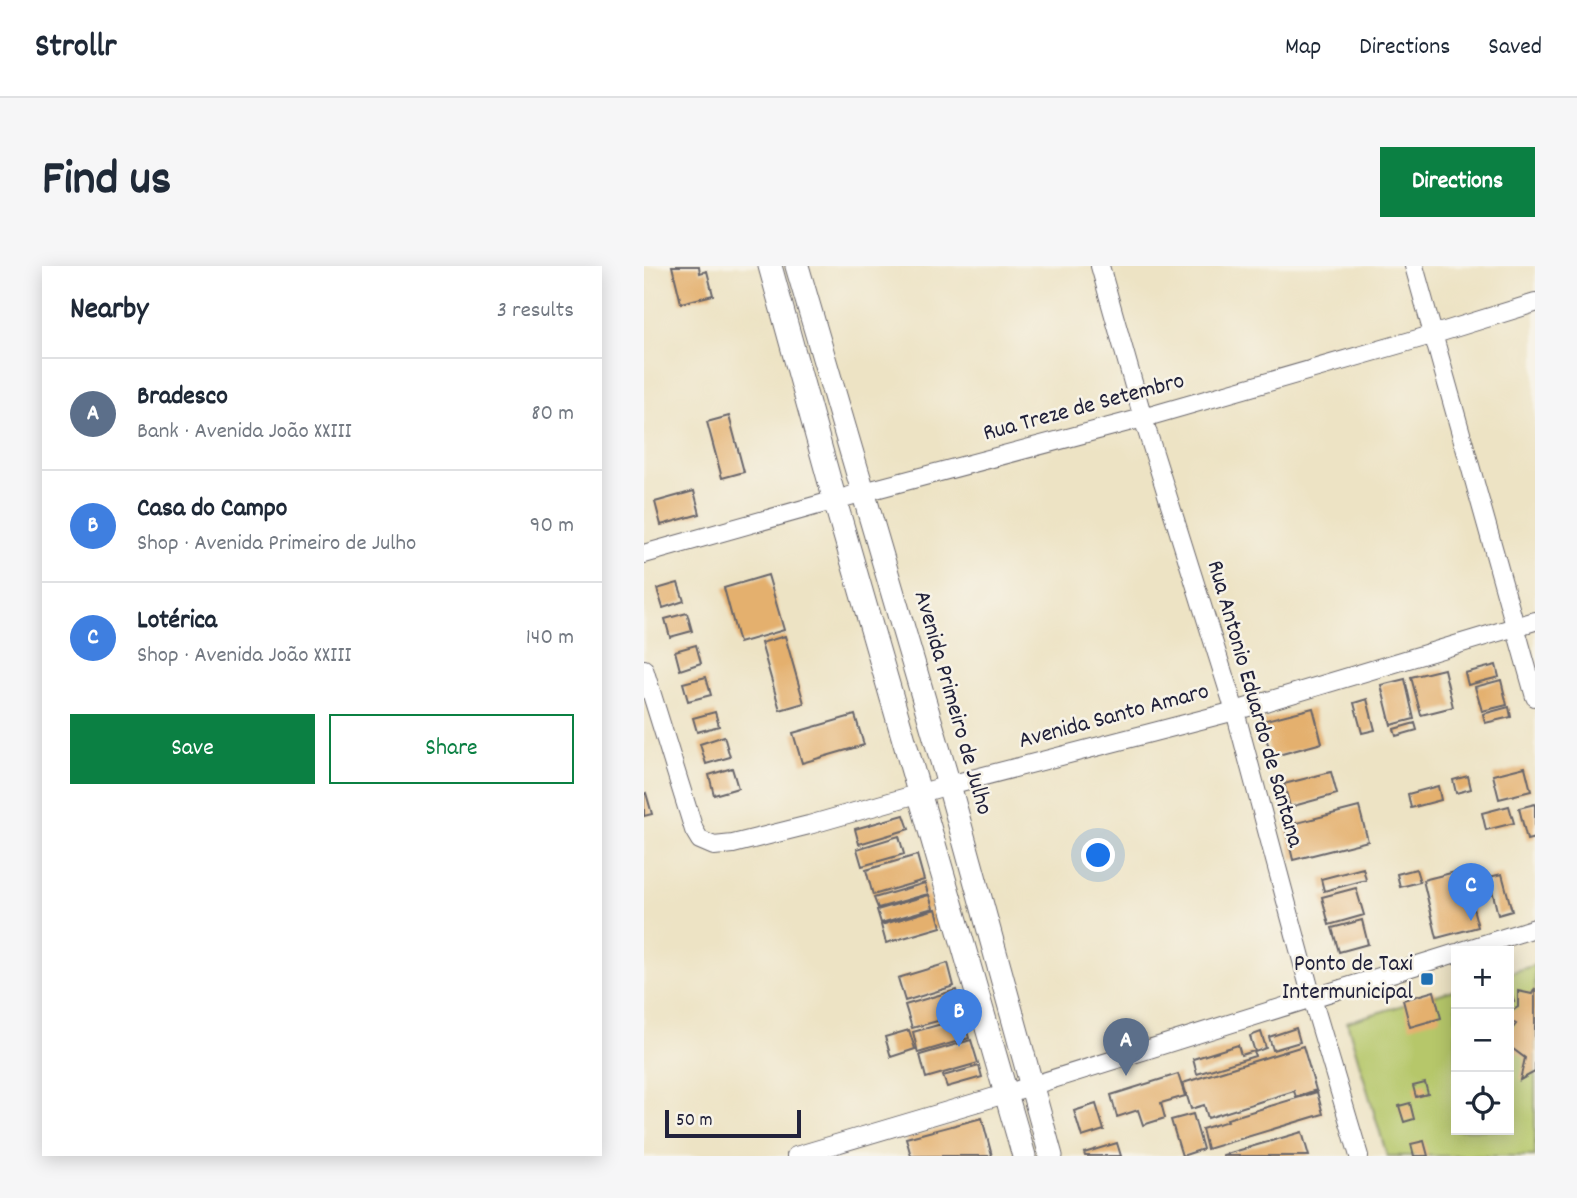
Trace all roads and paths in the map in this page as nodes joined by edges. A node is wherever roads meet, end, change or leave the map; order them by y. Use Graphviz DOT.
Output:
graph roads {
  1 [pos="769,266"];
  2 [pos="797,266"];
  3 [pos="1100,266"];
  4 [pos="1414,266"];
  5 [pos="1535,303"];
  6 [pos="1435,334"];
  7 [pos="1143,418"];
  8 [pos="864,492"];
  9 [pos="835,500"];
  10 [pos="644,554"];
  11 [pos="1535,621"];
  12 [pos="1515,627"];
  13 [pos="644,669"];
  14 [pos="1535,697"];
  15 [pos="1235,711"];
  16 [pos="949,785"];
  17 [pos="920,794"];
  18 [pos="1535,929"];
  19 [pos="1479,946"];
  20 [pos="1451,955"];
  21 [pos="1312,999"];
  22 [pos="1031,1085"];
  23 [pos="1005,1094"];
  24 [pos="796,1156"];
  25 [pos="1024,1156"];
  26 [pos="1051,1156"];
  27 [pos="1359,1156"];
  1 -- 9 [label="main road"];
  2 -- 8 [label="main road, Avenida Primeiro de Julho"];
  3 -- 7 [label="street, Rua Antonio Eduardo de Santana"];
  4 -- 6 [label="street"];
  5 -- 6 [label="street, Rua Treze de Setembro"];
  6 -- 7 [label="street, Rua Treze de Setembro"];
  6 -- 12 [label="street"];
  7 -- 8 [label="street, Rua Treze de Setembro"];
  7 -- 15 [label="street, Rua Antonio Eduardo de Santana"];
  8 -- 9 [label="street, Rua Treze de Setembro"];
  8 -- 16 [label="main road, Avenida Primeiro de Julho"];
  9 -- 10 [label="street, Rua Treze de Setembro"];
  9 -- 17 [label="main road"];
  11 -- 12 [label="street, Avenida Santo Amaro"];
  12 -- 14 [label="street"];
  12 -- 15 [label="street, Avenida Santo Amaro"];
  13 -- 17 [label="street, Avenida Santo Amaro"];
  15 -- 16 [label="street, Avenida Santo Amaro"];
  15 -- 21 [label="street, Rua Antonio Eduardo de Santana"];
  16 -- 17 [label="street, Avenida Santo Amaro"];
  16 -- 22 [label="main road, Avenida Primeiro de Julho"];
  17 -- 23 [label="main road"];
  18 -- 19 [label="street"];
  20 -- 21 [label="street"];
  21 -- 22 [label="street"];
  21 -- 27 [label="street, Rua Antonio Eduardo de Santana"];
  22 -- 23 [label="street"];
  22 -- 26 [label="main road, Avenida Primeiro de Julho"];
  23 -- 24 [label="street"];
  23 -- 25 [label="main road"];
}
